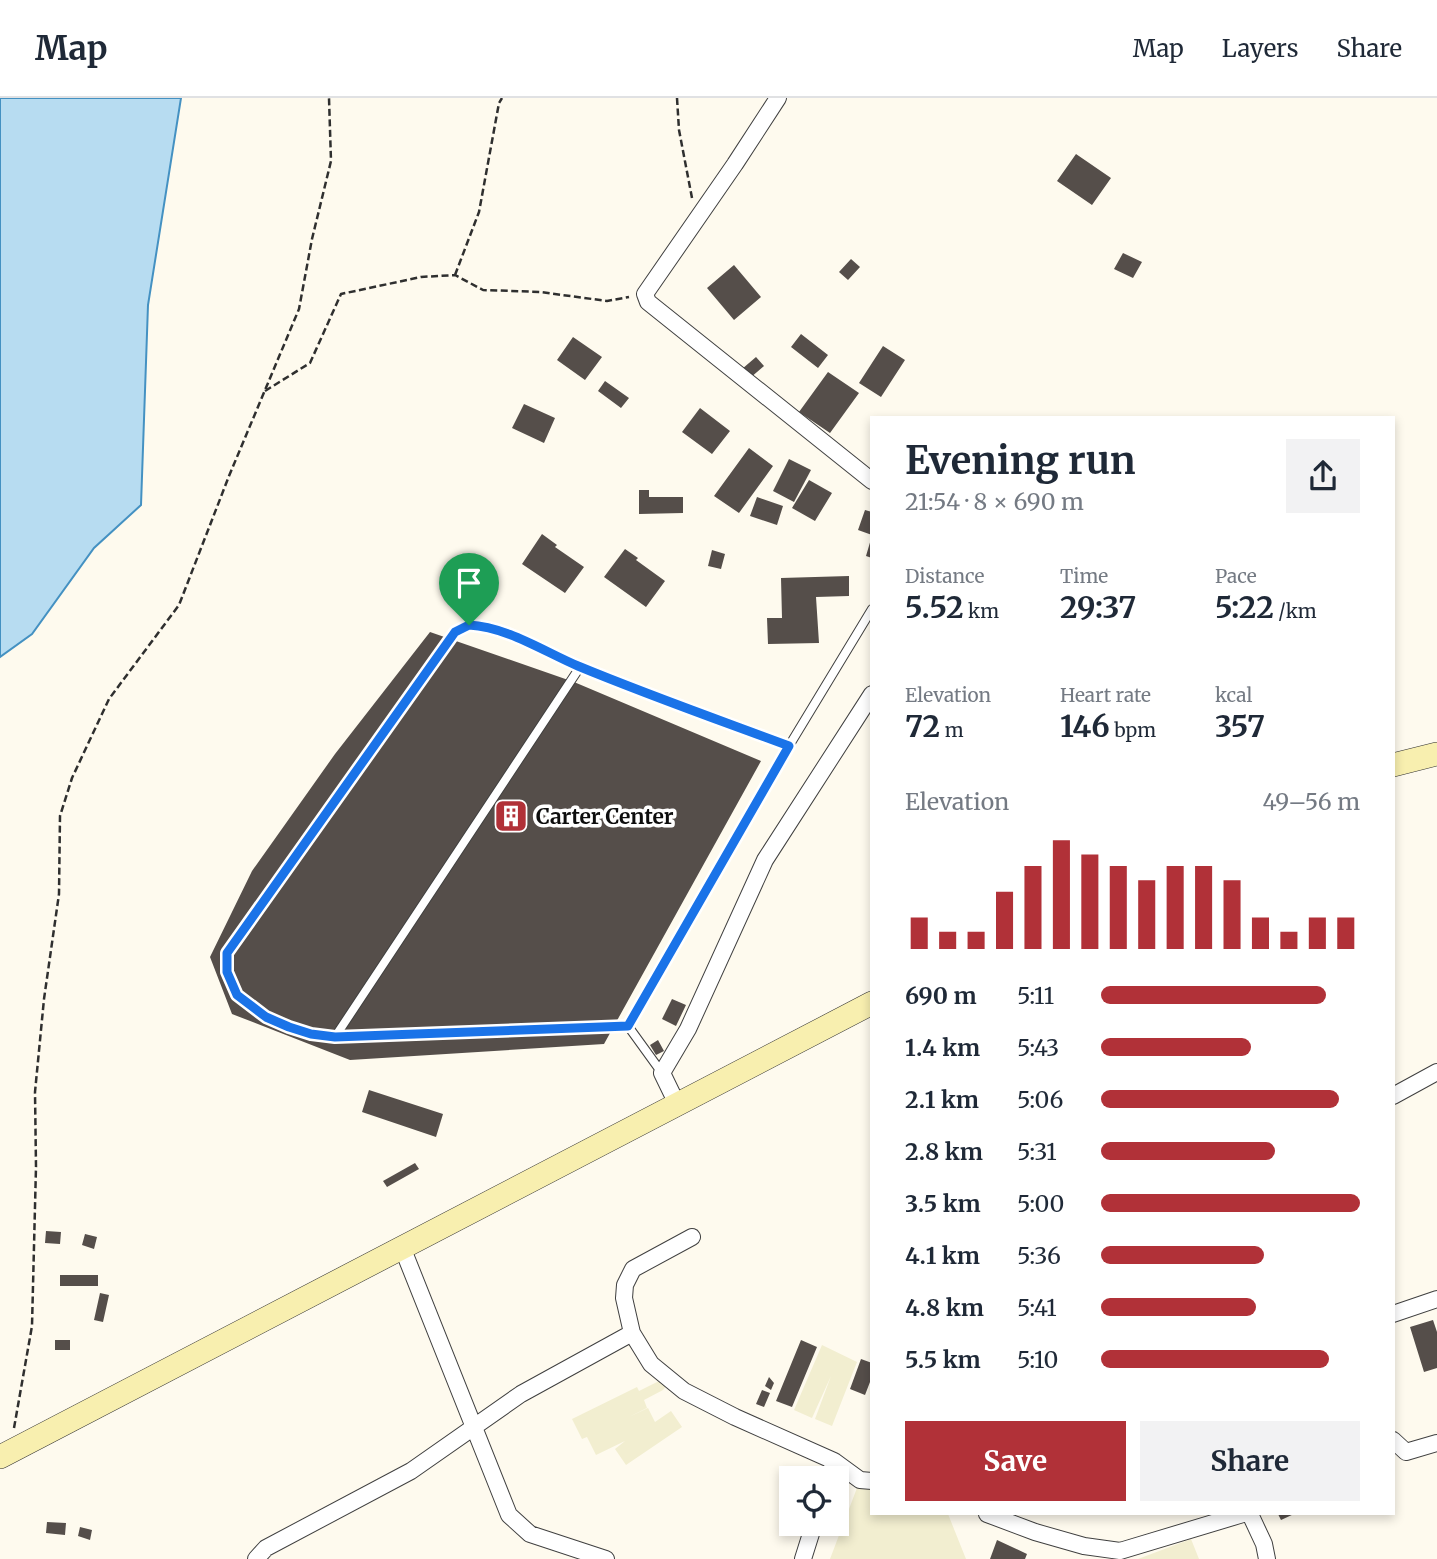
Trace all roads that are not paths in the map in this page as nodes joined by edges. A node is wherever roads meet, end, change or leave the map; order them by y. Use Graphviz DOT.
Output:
graph roads {
  1 [pos="778,98"];
  2 [pos="870,479"];
  3 [pos="870,612"];
  4 [pos="580,667"];
  5 [pos="870,697"];
  6 [pos="789,746"];
  7 [pos="1437,754"];
  8 [pos="1395,764"];
  9 [pos="870,1004"];
  10 [pos="628,1026"];
  11 [pos="335,1037"];
  12 [pos="1437,1072"];
  13 [pos="662,1073"];
  14 [pos="1395,1095"];
  15 [pos="677,1104"];
  16 [pos="692,1237"];
  17 [pos="402,1247"];
  18 [pos="1437,1299"];
  19 [pos="1395,1313"];
  20 [pos="632,1333"];
  21 [pos="475,1426"];
  22 [pos="1395,1442"];
  23 [pos="1437,1443"];
  24 [pos="4,1454"];
  25 [pos="834,1461"];
  26 [pos="833,1466"];
  27 [pos="870,1481"];
  28 [pos="990,1515"];
  29 [pos="1240,1515"];
  30 [pos="1250,1515"];
  31 [pos="810,1536"];
  32 [pos="256,1559"];
  33 [pos="606,1559"];
  34 [pos="803,1559"];
  35 [pos="1267,1559"];
  1 -- 2 [label="street"];
  3 -- 6 [label="lane"];
  4 -- 6 [label="lane"];
  4 -- 11 [label="lane"];
  4 -- 11 [label="lane"];
  5 -- 13 [label="street"];
  6 -- 10 [label="lane"];
  7 -- 8 [label="main road"];
  9 -- 15 [label="main road"];
  10 -- 11 [label="lane"];
  10 -- 13 [label="lane"];
  12 -- 14 [label="street"];
  13 -- 15 [label="street"];
  15 -- 17 [label="main road"];
  16 -- 20 [label="street"];
  17 -- 21 [label="street"];
  17 -- 24 [label="main road"];
  18 -- 19 [label="street"];
  20 -- 21 [label="street"];
  20 -- 25 [label="street"];
  21 -- 32 [label="street"];
  21 -- 33 [label="street"];
  22 -- 23 [label="street"];
  25 -- 26 [label="street"];
  25 -- 27 [label="street"];
  28 -- 29 [label="street"];
  30 -- 35 [label="street"];
  31 -- 34 [label="street"];
}
